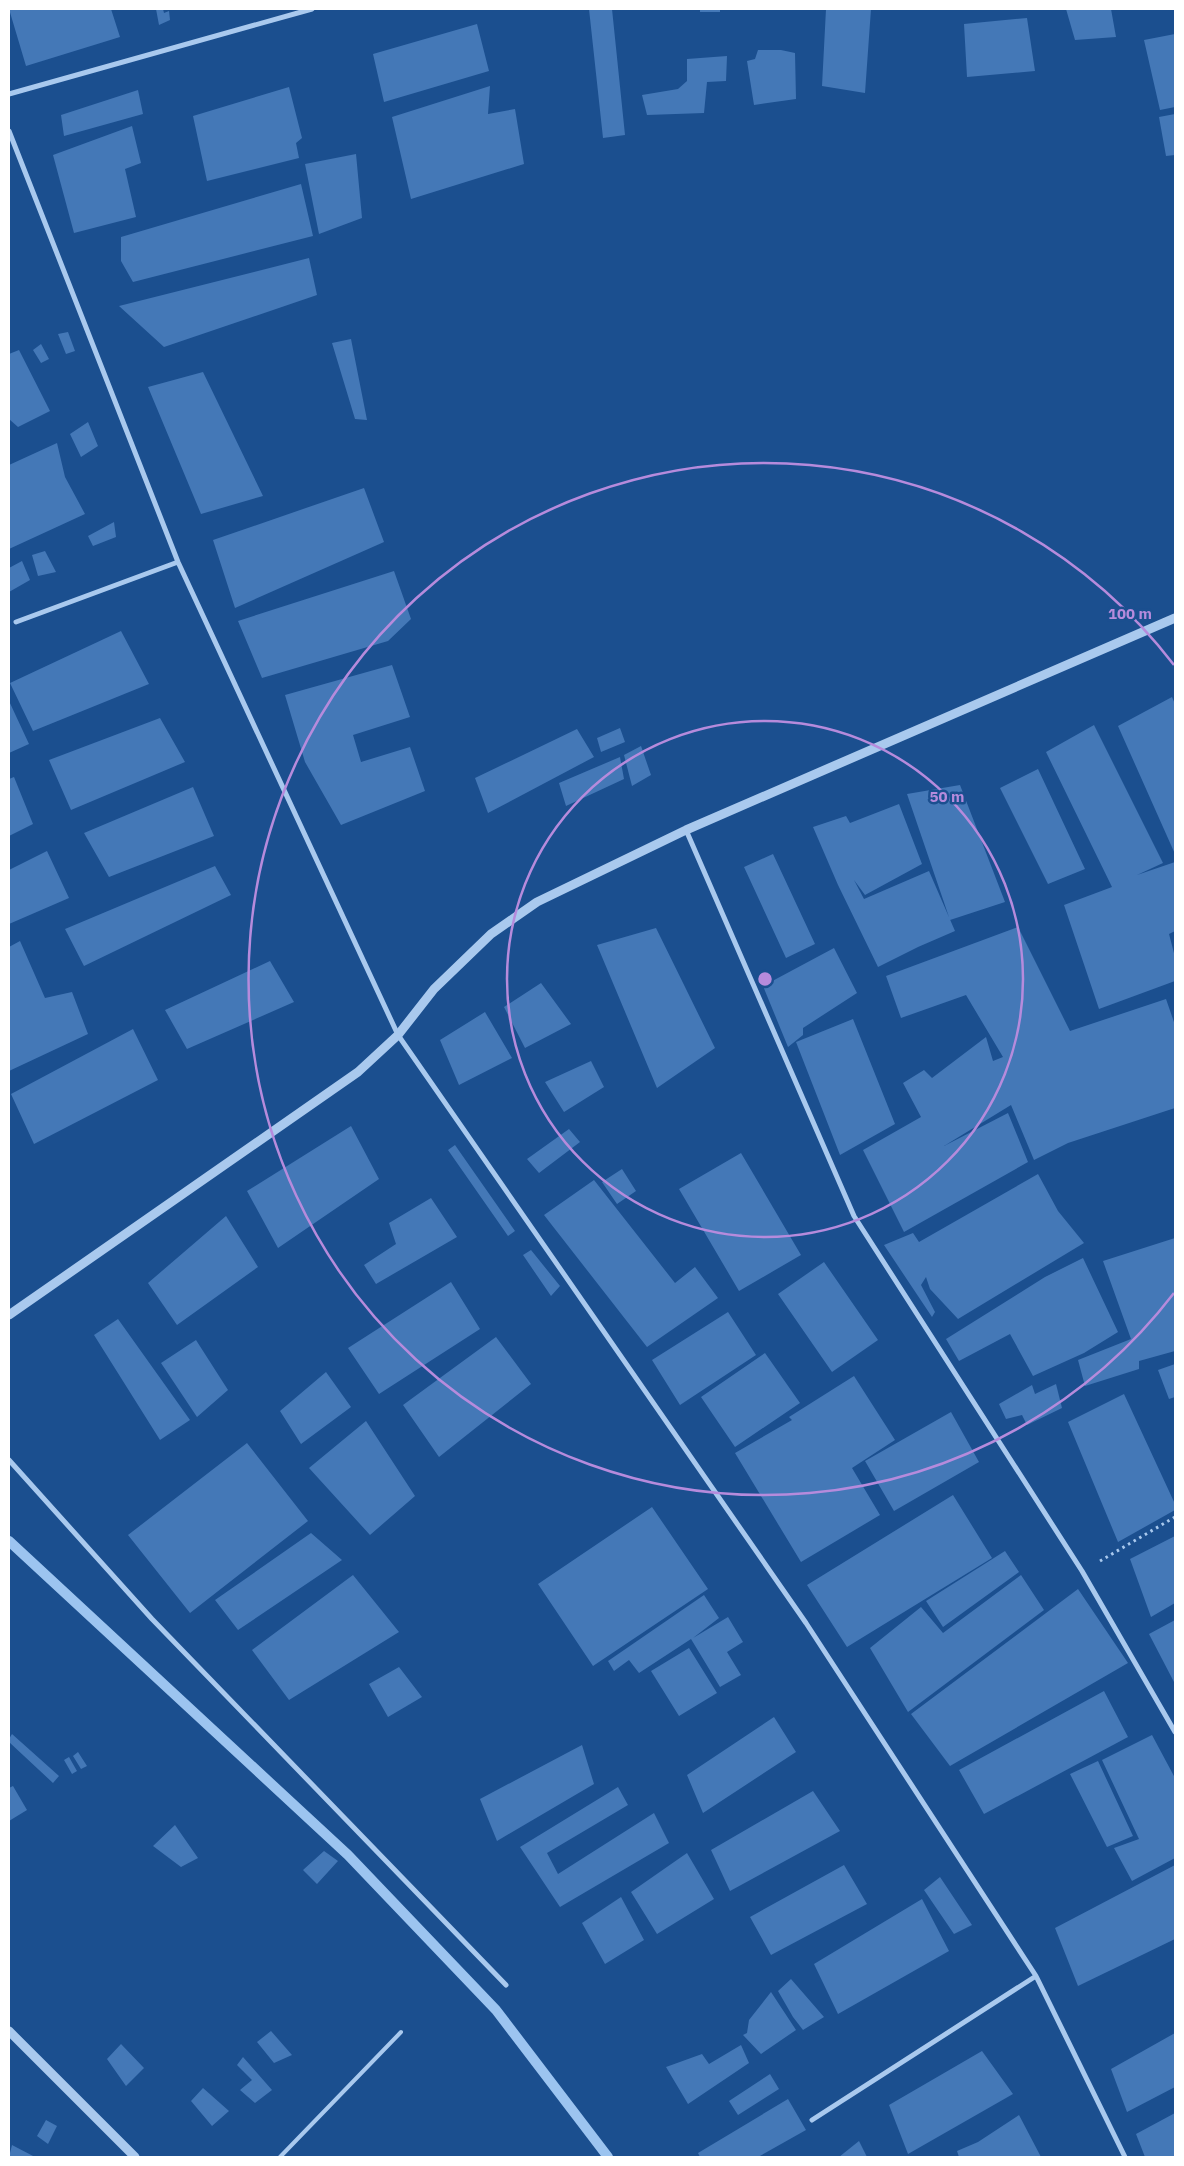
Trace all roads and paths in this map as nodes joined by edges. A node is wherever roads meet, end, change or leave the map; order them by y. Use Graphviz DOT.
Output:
graph roads {
  1 [pos="312,9"];
  2 [pos="9,94"];
  3 [pos="9,132"];
  4 [pos="178,562"];
  5 [pos="1175,618"];
  6 [pos="16,622"];
  7 [pos="686,830"];
  8 [pos="398,1035"];
  9 [pos="9,1315"];
  10 [pos="9,1460"];
  11 [pos="1175,1518"];
  12 [pos="1082,1572"];
  13 [pos="1175,1732"];
  14 [pos="1036,1976"];
  15 [pos="506,1985"];
  16 [pos="9,2031"];
  17 [pos="402,2032"];
  18 [pos="812,2120"];
  19 [pos="135,2157"];
  20 [pos="280,2157"];
  21 [pos="1125,2157"];
  1 -- 2 [label="street"];
  3 -- 4 [label="street"];
  4 -- 6 [label="street"];
  4 -- 8 [label="street"];
  5 -- 7 [label="street"];
  7 -- 8 [label="street"];
  7 -- 12 [label="street"];
  8 -- 9 [label="street"];
  8 -- 14 [label="street"];
  10 -- 15 [label="street"];
  11 -- 12 [label="path"];
  12 -- 13 [label="street"];
  14 -- 18 [label="street"];
  14 -- 21 [label="street"];
  16 -- 19 [label="street"];
  17 -- 20 [label="lane"];
}
